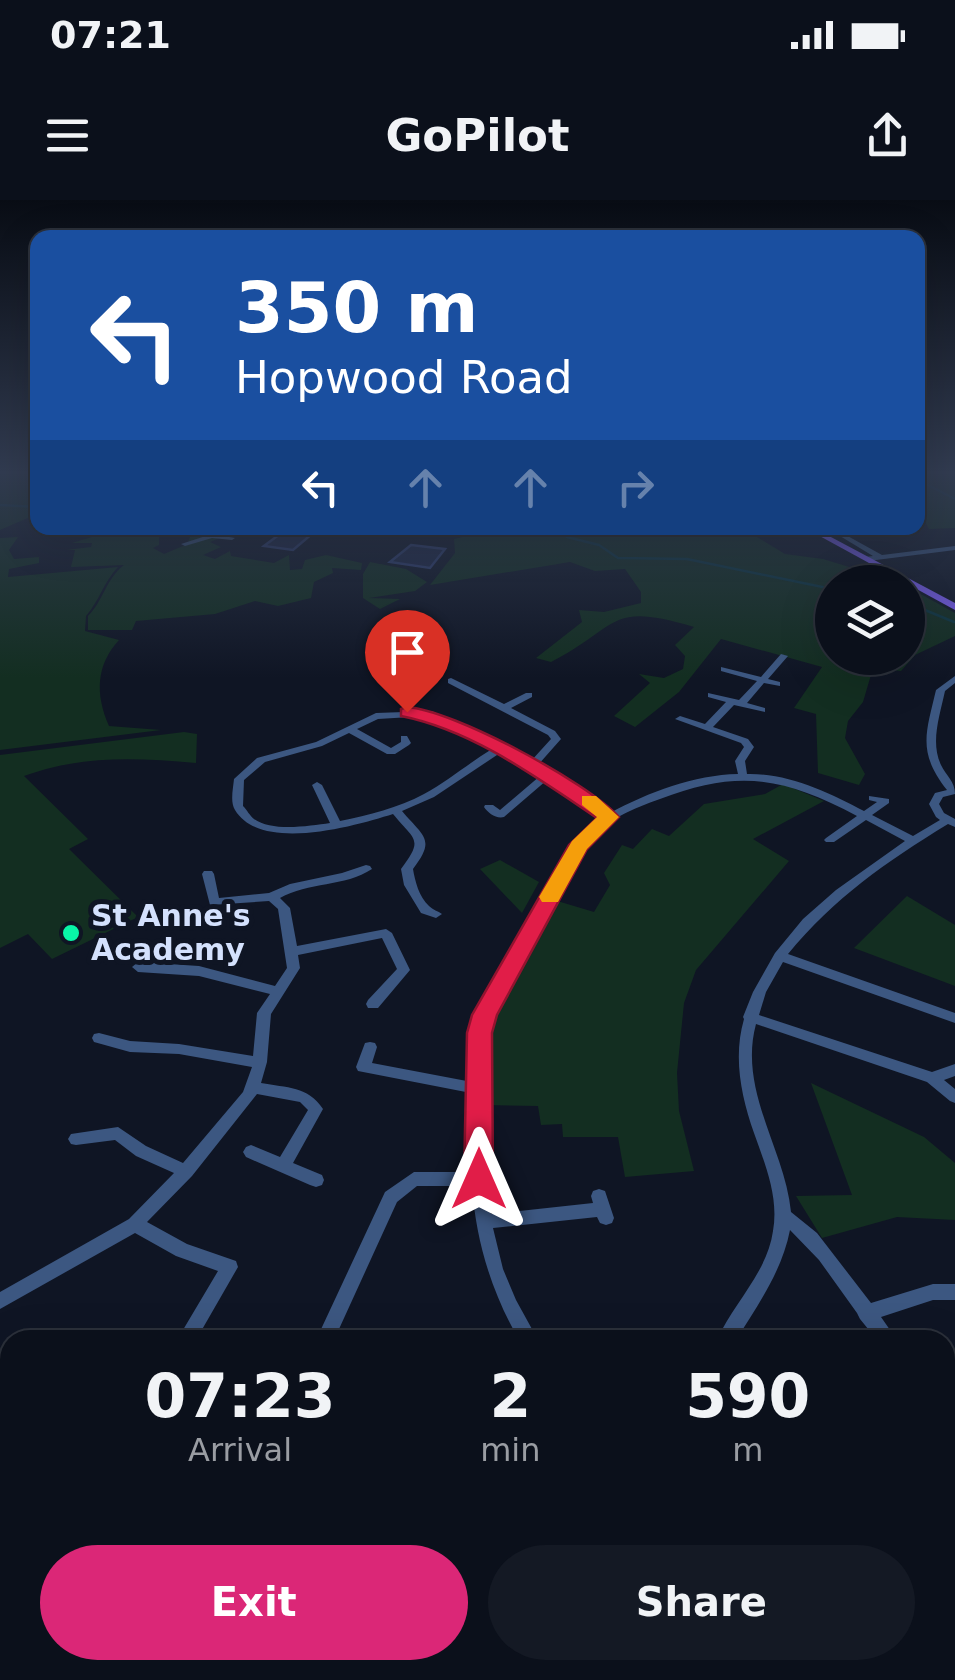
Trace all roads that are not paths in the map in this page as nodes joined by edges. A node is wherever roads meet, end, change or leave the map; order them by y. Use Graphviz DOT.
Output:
graph roads {
  1 [pos="199,540"];
  2 [pos="831,540"];
  3 [pos="851,540"];
  4 [pos="186,544"];
  5 [pos="955,548"];
  6 [pos="880,557"];
  7 [pos="868,560"];
  8 [pos="955,607"];
  9 [pos="770,652"];
  10 [pos="724,670"];
  11 [pos="955,678"];
  12 [pos="763,680"];
  13 [pos="450,681"];
  14 [pos="776,684"];
  15 [pos="529,695"];
  16 [pos="711,696"];
  17 [pos="736,703"];
  18 [pos="504,708"];
  19 [pos="762,710"];
  20 [pos="680,719"];
  21 [pos="707,728"];
  22 [pos="351,730"];
  23 [pos="404,738"];
  24 [pos="498,750"];
  25 [pos="532,766"];
  26 [pos="742,773"];
  27 [pos="547,775"];
  28 [pos="318,786"];
  29 [pos="955,791"];
  30 [pos="874,798"];
  31 [pos="489,808"];
  32 [pos="396,811"];
  33 [pos="609,817"];
  34 [pos="867,817"];
  35 [pos="951,822"];
  36 [pos="336,825"];
  37 [pos="830,840"];
  38 [pos="912,840"];
  39 [pos="209,874"];
  40 [pos="363,875"];
  41 [pos="272,897"];
  42 [pos="436,914"];
  43 [pos="294,951"];
  44 [pos="779,956"];
  45 [pos="138,967"];
  46 [pos="277,991"];
  47 [pos="373,1004"];
  48 [pos="750,1017"];
  49 [pos="955,1018"];
  50 [pos="106,1044"];
  51 [pos="370,1047"];
  52 [pos="260,1062"];
  53 [pos="955,1070"];
  54 [pos="932,1078"];
  55 [pos="253,1087"];
  56 [pos="479,1089"];
  57 [pos="955,1098"];
  58 [pos="86,1132"];
  59 [pos="251,1152"];
  60 [pos="282,1166"];
  61 [pos="186,1171"];
  62 [pos="479,1179"];
  63 [pos="316,1180"];
  64 [pos="603,1208"];
  65 [pos="784,1217"];
  66 [pos="483,1222"];
  67 [pos="134,1224"];
  68 [pos="955,1292"];
  69 [pos="1,1298"];
  70 [pos="866,1313"];
  71 [pos="192,1330"];
  72 [pos="330,1330"];
  73 [pos="523,1330"];
  74 [pos="732,1330"];
  75 [pos="880,1330"];
  1 -- 4 [label="street"];
  2 -- 7 [label="main road"];
  3 -- 6 [label="street"];
  5 -- 6 [label="street"];
  6 -- 7 [label="street"];
  7 -- 8 [label="main road"];
  9 -- 12 [label="street"];
  10 -- 12 [label="street"];
  11 -- 29 [label="street"];
  12 -- 14 [label="street"];
  12 -- 17 [label="street"];
  13 -- 18 [label="street"];
  15 -- 18 [label="street"];
  16 -- 17 [label="street"];
  17 -- 19 [label="street"];
  17 -- 21 [label="street"];
  18 -- 25 [label="street"];
  20 -- 21 [label="street"];
  21 -- 26 [label="street"];
  22 -- 23 [label="street"];
  22 -- 24 [label="street"];
  22 -- 36 [label="street"];
  24 -- 25 [label="street"];
  24 -- 32 [label="street"];
  25 -- 27 [label="street"];
  26 -- 33 [label="street"];
  26 -- 34 [label="street"];
  27 -- 31 [label="street"];
  27 -- 33 [label="street"];
  28 -- 36 [label="street"];
  29 -- 35 [label="street"];
  30 -- 34 [label="street"];
  32 -- 36 [label="street"];
  32 -- 42 [label="street"];
  33 -- 56 [label="street"];
  34 -- 37 [label="street"];
  34 -- 38 [label="street"];
  35 -- 38 [label="street"];
  38 -- 44 [label="street"];
  39 -- 41 [label="street"];
  40 -- 41 [label="street"];
  41 -- 43 [label="street"];
  43 -- 46 [label="street"];
  43 -- 47 [label="street"];
  44 -- 48 [label="street"];
  44 -- 49 [label="street"];
  45 -- 46 [label="street"];
  46 -- 52 [label="street"];
  48 -- 54 [label="street"];
  48 -- 65 [label="street"];
  50 -- 52 [label="street"];
  51 -- 56 [label="street"];
  52 -- 55 [label="street"];
  53 -- 54 [label="street"];
  54 -- 57 [label="street"];
  55 -- 60 [label="street"];
  55 -- 61 [label="street"];
  56 -- 62 [label="street"];
  58 -- 61 [label="street"];
  59 -- 60 [label="street"];
  60 -- 63 [label="street"];
  61 -- 67 [label="street"];
  62 -- 66 [label="street"];
  62 -- 72 [label="street"];
  64 -- 66 [label="street"];
  65 -- 70 [label="street"];
  65 -- 74 [label="street"];
  66 -- 73 [label="street"];
  67 -- 69 [label="street"];
  67 -- 71 [label="street"];
  68 -- 70 [label="street"];
  70 -- 75 [label="street"];
}
